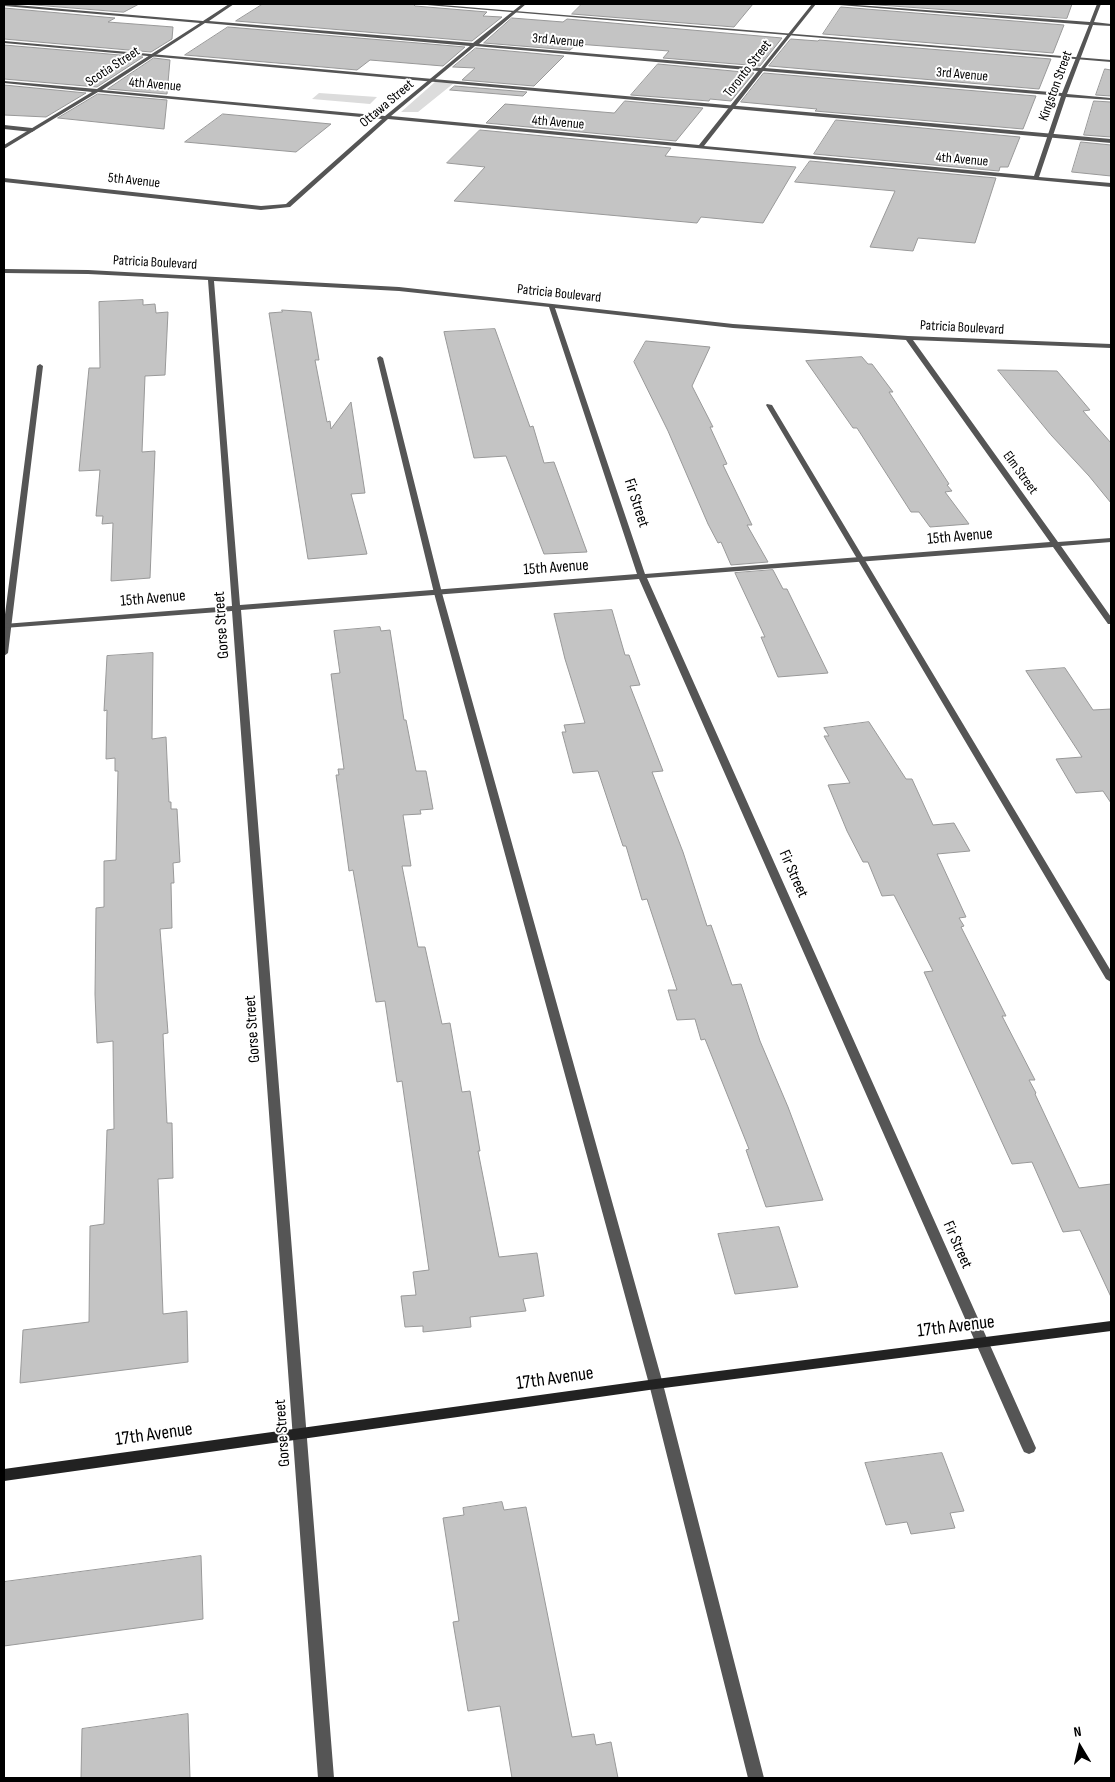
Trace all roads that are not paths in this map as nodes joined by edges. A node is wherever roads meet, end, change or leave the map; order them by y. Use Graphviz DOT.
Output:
graph roads {
  1 [pos="232,4"];
  2 [pos="417,4"];
  3 [pos="524,4"];
  4 [pos="814,4"];
  5 [pos="829,4"];
  6 [pos="1099,4"];
  7 [pos="4,5"];
  8 [pos="515,11"];
  9 [pos="204,22"];
  10 [pos="1091,24"];
  11 [pos="1111,26"];
  12 [pos="790,34"];
  13 [pos="4,42"];
  14 [pos="475,45"];
  15 [pos="152,55"];
  16 [pos="1078,58"];
  17 [pos="1111,61"];
  18 [pos="761,69"];
  19 [pos="434,79"];
  20 [pos="4,82"];
  21 [pos="97,91"];
  22 [pos="1064,95"];
  23 [pos="1111,99"];
  24 [pos="733,106"];
  25 [pos="386,118"];
  26 [pos="4,127"];
  27 [pos="32,130"];
  28 [pos="1050,136"];
  29 [pos="1111,141"];
  30 [pos="4,147"];
  31 [pos="700,147"];
  32 [pos="1036,178"];
  33 [pos="4,180"];
  34 [pos="1111,185"];
  35 [pos="261,208"];
  36 [pos="4,271"];
  37 [pos="211,278"];
  38 [pos="551,305"];
  39 [pos="908,338"];
  40 [pos="1111,346"];
  41 [pos="380,358"];
  42 [pos="40,366"];
  43 [pos="769,405"];
  44 [pos="1111,540"];
  45 [pos="1055,544"];
  46 [pos="862,560"];
  47 [pos="642,577"];
  48 [pos="438,592"];
  49 [pos="237,608"];
  50 [pos="1111,622"];
  51 [pos="5,626"];
  52 [pos="4,652"];
  53 [pos="1111,979"];
  54 [pos="1111,1326"];
  55 [pos="982,1342"];
  56 [pos="656,1384"];
  57 [pos="300,1434"];
  58 [pos="1029,1448"];
  59 [pos="4,1475"];
  60 [pos="326,1778"];
  61 [pos="756,1778"];
  1 -- 9 [label="street, Scotia Street"];
  2 -- 8 [label="street"];
  3 -- 8 [label="street, Ottawa Street"];
  4 -- 12 [label="street, Toronto Street"];
  5 -- 10 [label="street"];
  6 -- 10 [label="street, Kingston Street"];
  7 -- 9 [label="street, 3rd Avenue"];
  8 -- 12 [label="street"];
  8 -- 14 [label="street, Ottawa Street"];
  9 -- 14 [label="street, 3rd Avenue"];
  9 -- 15 [label="street, Scotia Street"];
  10 -- 11 [label="street"];
  10 -- 16 [label="street, Kingston Street"];
  12 -- 16 [label="street"];
  12 -- 18 [label="street, Toronto Street"];
  13 -- 15 [label="street"];
  14 -- 18 [label="street, 3rd Avenue"];
  14 -- 19 [label="street, Ottawa Street"];
  15 -- 19 [label="street"];
  15 -- 21 [label="street, Scotia Street"];
  16 -- 17 [label="street"];
  16 -- 22 [label="street, Kingston Street"];
  18 -- 22 [label="street, 3rd Avenue"];
  18 -- 24 [label="street, Toronto Street"];
  19 -- 24 [label="street"];
  19 -- 25 [label="street, Ottawa Street"];
  20 -- 21 [label="street, 4th Avenue"];
  21 -- 25 [label="street, 4th Avenue"];
  21 -- 27 [label="street, Scotia Street"];
  22 -- 23 [label="street, 3rd Avenue"];
  22 -- 28 [label="street, Kingston Street"];
  24 -- 28 [label="street"];
  24 -- 31 [label="street, Toronto Street"];
  25 -- 31 [label="street, 4th Avenue"];
  25 -- 35 [label="street, Ottawa Street"];
  26 -- 27 [label="street"];
  27 -- 30 [label="street, Scotia Street"];
  28 -- 29 [label="street"];
  28 -- 32 [label="street, Kingston Street"];
  31 -- 32 [label="street, 4th Avenue"];
  32 -- 34 [label="street, 4th Avenue"];
  33 -- 35 [label="street, 5th Avenue"];
  36 -- 37 [label="street, Patricia Boulevard"];
  37 -- 38 [label="street, Patricia Boulevard"];
  37 -- 49 [label="street, Gorse Street"];
  38 -- 39 [label="street, Patricia Boulevard"];
  38 -- 47 [label="street, Fir Street"];
  39 -- 40 [label="street, Patricia Boulevard"];
  39 -- 45 [label="street, Elm Street"];
  41 -- 48 [label="street"];
  42 -- 51 [label="street"];
  43 -- 46 [label="street"];
  44 -- 45 [label="street, 15th Avenue"];
  45 -- 46 [label="street, 15th Avenue"];
  45 -- 50 [label="street, Elm Street"];
  46 -- 47 [label="street, 15th Avenue"];
  46 -- 53 [label="street"];
  47 -- 48 [label="street, 15th Avenue"];
  47 -- 55 [label="street, Fir Street"];
  48 -- 49 [label="street, 15th Avenue"];
  48 -- 56 [label="street"];
  49 -- 51 [label="street, 15th Avenue"];
  49 -- 57 [label="street, Gorse Street"];
  51 -- 52 [label="street"];
  54 -- 55 [label="street, 17th Avenue"];
  55 -- 56 [label="street, 17th Avenue"];
  55 -- 58 [label="street, Fir Street"];
  56 -- 57 [label="street, 17th Avenue"];
  56 -- 61 [label="street"];
  57 -- 59 [label="street, 17th Avenue"];
  57 -- 60 [label="street, Gorse Street"];
}
